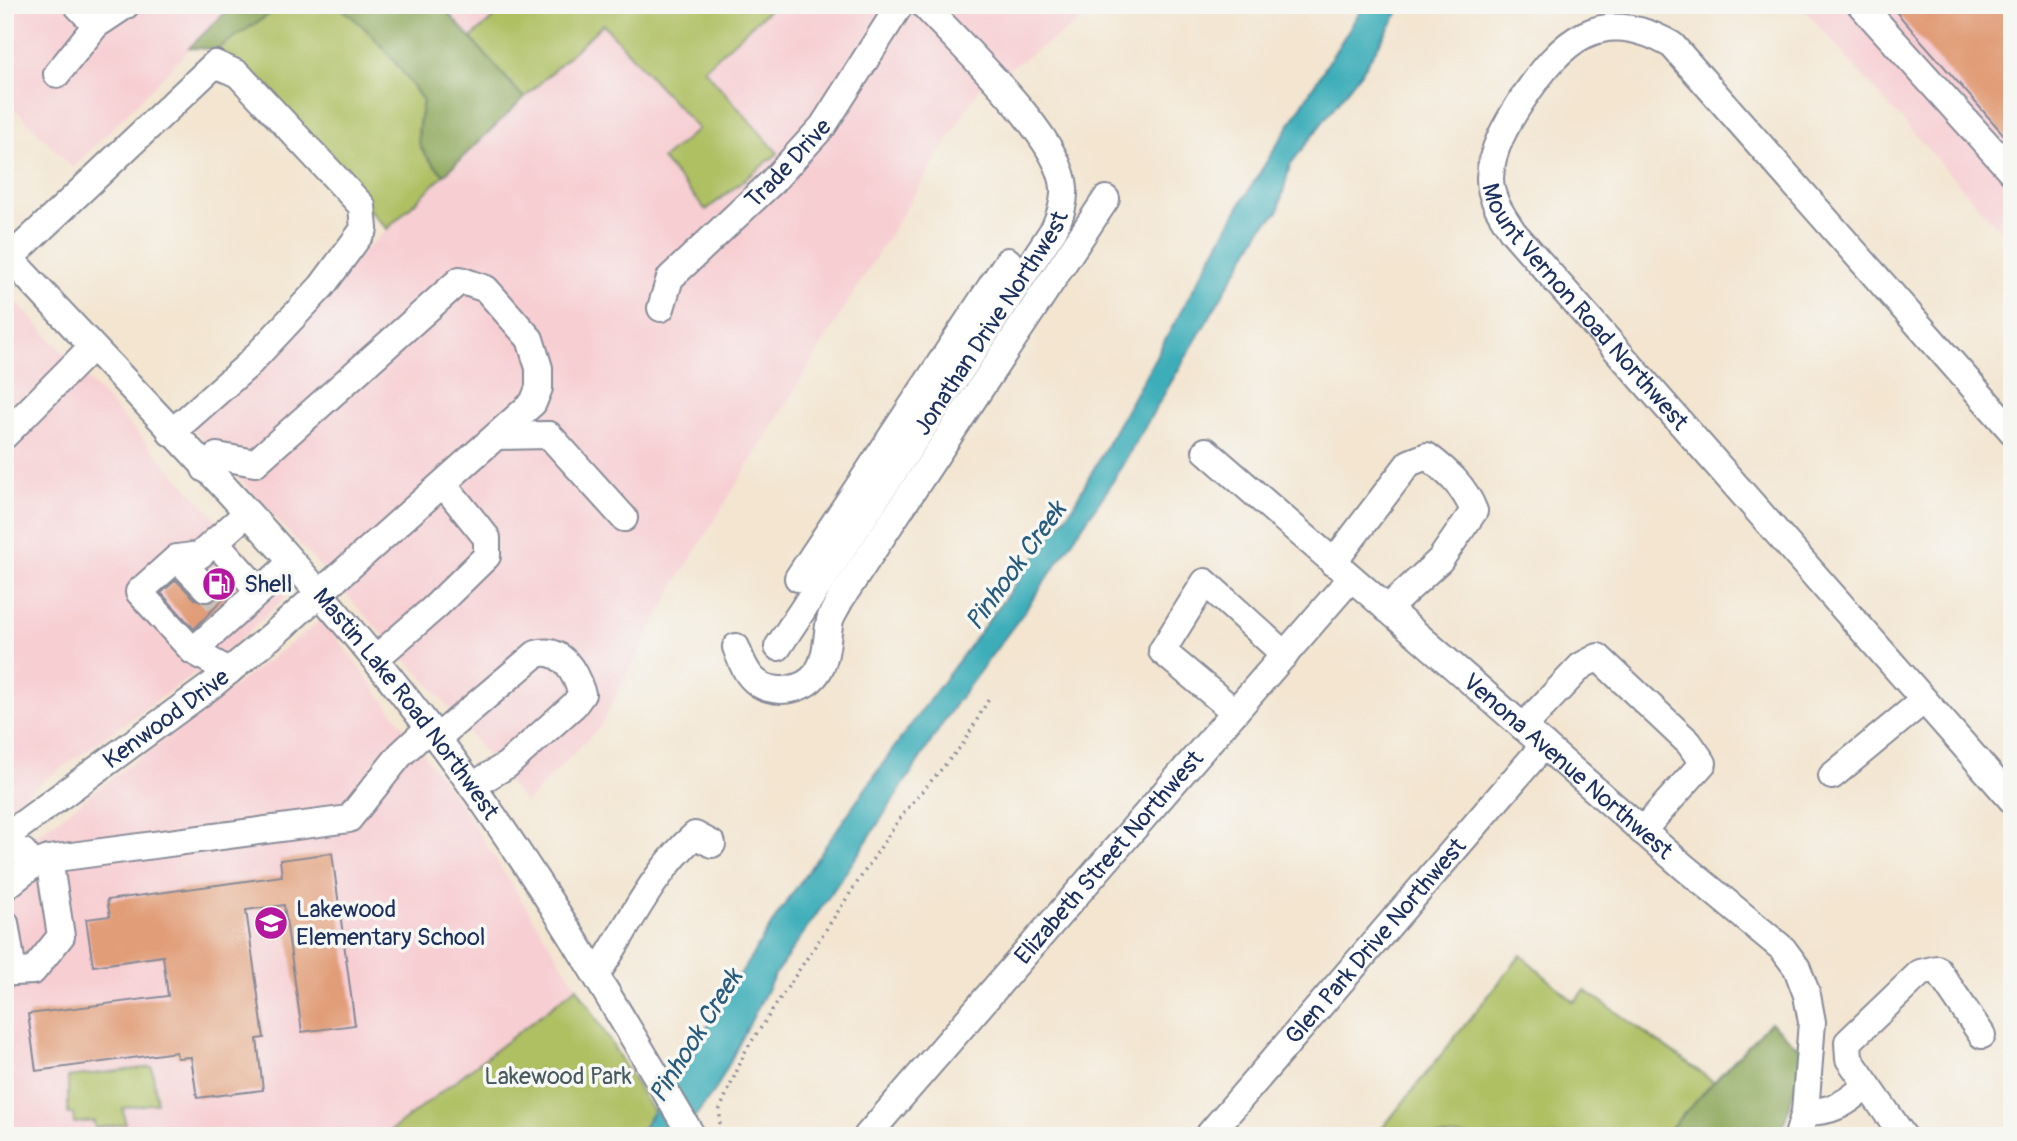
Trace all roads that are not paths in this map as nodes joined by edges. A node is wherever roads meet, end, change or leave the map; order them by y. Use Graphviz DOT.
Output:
graph roads {
  1 [pos="77,5"];
  2 [pos="126,5"];
  3 [pos="900,5"];
  4 [pos="924,5"];
  5 [pos="1861,5"];
  6 [pos="96,25"];
  7 [pos="57,74"];
  8 [pos="2012,172"];
  9 [pos="1106,199"];
  10 [pos="7,256"];
  11 [pos="1006,277"];
  12 [pos="1035,307"];
  13 [pos="661,308"];
  14 [pos="972,334"];
  15 [pos="92,347"];
  16 [pos="1003,355"];
  17 [pos="942,380"];
  18 [pos="973,400"];
  19 [pos="910,428"];
  20 [pos="2012,431"];
  21 [pos="171,433"];
  22 [pos="5,435"];
  23 [pos="497,436"];
  24 [pos="941,449"];
  25 [pos="1206,451"];
  26 [pos="205,469"];
  27 [pos="881,472"];
  28 [pos="444,485"];
  29 [pos="911,493"];
  30 [pos="246,513"];
  31 [pos="624,518"];
  32 [pos="860,526"];
  33 [pos="197,552"];
  34 [pos="291,563"];
  35 [pos="1342,570"];
  36 [pos="820,575"];
  37 [pos="320,595"];
  38 [pos="230,596"];
  39 [pos="1387,609"];
  40 [pos="274,634"];
  41 [pos="736,647"];
  42 [pos="778,647"];
  43 [pos="193,651"];
  44 [pos="1285,654"];
  45 [pos="375,659"];
  46 [pos="229,671"];
  47 [pos="1924,700"];
  48 [pos="1235,712"];
  49 [pos="1523,727"];
  50 [pos="433,733"];
  51 [pos="1544,745"];
  52 [pos="1832,776"];
  53 [pos="471,786"];
  54 [pos="2012,800"];
  55 [pos="1642,831"];
  56 [pos="8,835"];
  57 [pos="712,845"];
  58 [pos="41,862"];
  59 [pos="5,887"];
  60 [pos="5,923"];
  61 [pos="9,973"];
  62 [pos="596,975"];
  63 [pos="1982,1035"];
  64 [pos="1866,1087"];
  65 [pos="1802,1124"];
  66 [pos="692,1136"];
  67 [pos="867,1136"];
  68 [pos="1208,1136"];
  69 [pos="1903,1136"];
  1 -- 6 [label="street"];
  2 -- 6 [label="street"];
  3 -- 13 [label="street, Trade Drive"];
  4 -- 11 [label="street, Jonathan Drive Northwest"];
  5 -- 8 [label="street"];
  6 -- 7 [label="street"];
  9 -- 12 [label="street"];
  10 -- 15 [label="street, Mastin Lake Road Northwest"];
  10 -- 21 [label="street"];
  11 -- 12 [label="street"];
  11 -- 14 [label="street, Jonathan Drive Northwest"];
  12 -- 16 [label="street"];
  14 -- 16 [label="street"];
  14 -- 17 [label="street, Jonathan Drive Northwest"];
  15 -- 21 [label="street, Mastin Lake Road Northwest"];
  15 -- 22 [label="street"];
  16 -- 18 [label="street"];
  17 -- 18 [label="street"];
  17 -- 19 [label="street, Jonathan Drive Northwest"];
  18 -- 24 [label="street"];
  19 -- 24 [label="street"];
  19 -- 27 [label="street, Jonathan Drive Northwest"];
  20 -- 47 [label="street, Mount Vernon Road Northwest"];
  21 -- 26 [label="street, Mastin Lake Road Northwest"];
  23 -- 26 [label="street, Kenwood Drive"];
  23 -- 28 [label="street, Kenwood Drive"];
  23 -- 31 [label="street"];
  24 -- 29 [label="street"];
  25 -- 35 [label="street, Venona Avenue Northwest"];
  26 -- 30 [label="street, Mastin Lake Road Northwest"];
  27 -- 29 [label="street"];
  27 -- 32 [label="street, Jonathan Drive Northwest"];
  28 -- 37 [label="street, Kenwood Drive"];
  28 -- 45 [label="street"];
  29 -- 32 [label="street"];
  30 -- 33 [label="street"];
  30 -- 34 [label="street, Mastin Lake Road Northwest"];
  32 -- 36 [label="street, Jonathan Drive Northwest"];
  33 -- 38 [label="street"];
  33 -- 38 [label="street"];
  33 -- 43 [label="street"];
  34 -- 37 [label="street, Mastin Lake Road Northwest"];
  34 -- 38 [label="street"];
  35 -- 39 [label="street, Venona Avenue Northwest"];
  35 -- 39 [label="street, Elizabeth Street Northwest"];
  35 -- 44 [label="street, Elizabeth Street Northwest"];
  36 -- 41 [label="street"];
  36 -- 42 [label="street, Jonathan Drive Northwest"];
  37 -- 40 [label="street, Kenwood Drive"];
  37 -- 45 [label="street, Mastin Lake Road Northwest"];
  38 -- 40 [label="street"];
  38 -- 43 [label="street"];
  39 -- 49 [label="street, Venona Avenue Northwest"];
  40 -- 46 [label="street, Kenwood Drive"];
  43 -- 46 [label="street"];
  44 -- 48 [label="street, Elizabeth Street Northwest"];
  44 -- 48 [label="street"];
  45 -- 50 [label="street, Mastin Lake Road Northwest"];
  46 -- 56 [label="street, Kenwood Drive"];
  47 -- 52 [label="street"];
  47 -- 54 [label="street, Mount Vernon Road Northwest"];
  48 -- 67 [label="street, Elizabeth Street Northwest"];
  49 -- 51 [label="street, Venona Avenue Northwest"];
  49 -- 55 [label="street"];
  50 -- 53 [label="street, Mastin Lake Road Northwest"];
  50 -- 53 [label="street"];
  50 -- 58 [label="street"];
  51 -- 55 [label="street, Venona Avenue Northwest"];
  51 -- 68 [label="street, Glen Park Drive Northwest"];
  53 -- 62 [label="street, Mastin Lake Road Northwest"];
  55 -- 65 [label="street, Venona Avenue Northwest"];
  56 -- 58 [label="street"];
  57 -- 62 [label="street"];
  58 -- 59 [label="street"];
  58 -- 61 [label="street"];
  60 -- 61 [label="street"];
  62 -- 66 [label="street, Mastin Lake Road Northwest"];
  63 -- 64 [label="street"];
  64 -- 65 [label="street"];
  64 -- 69 [label="street"];
}
